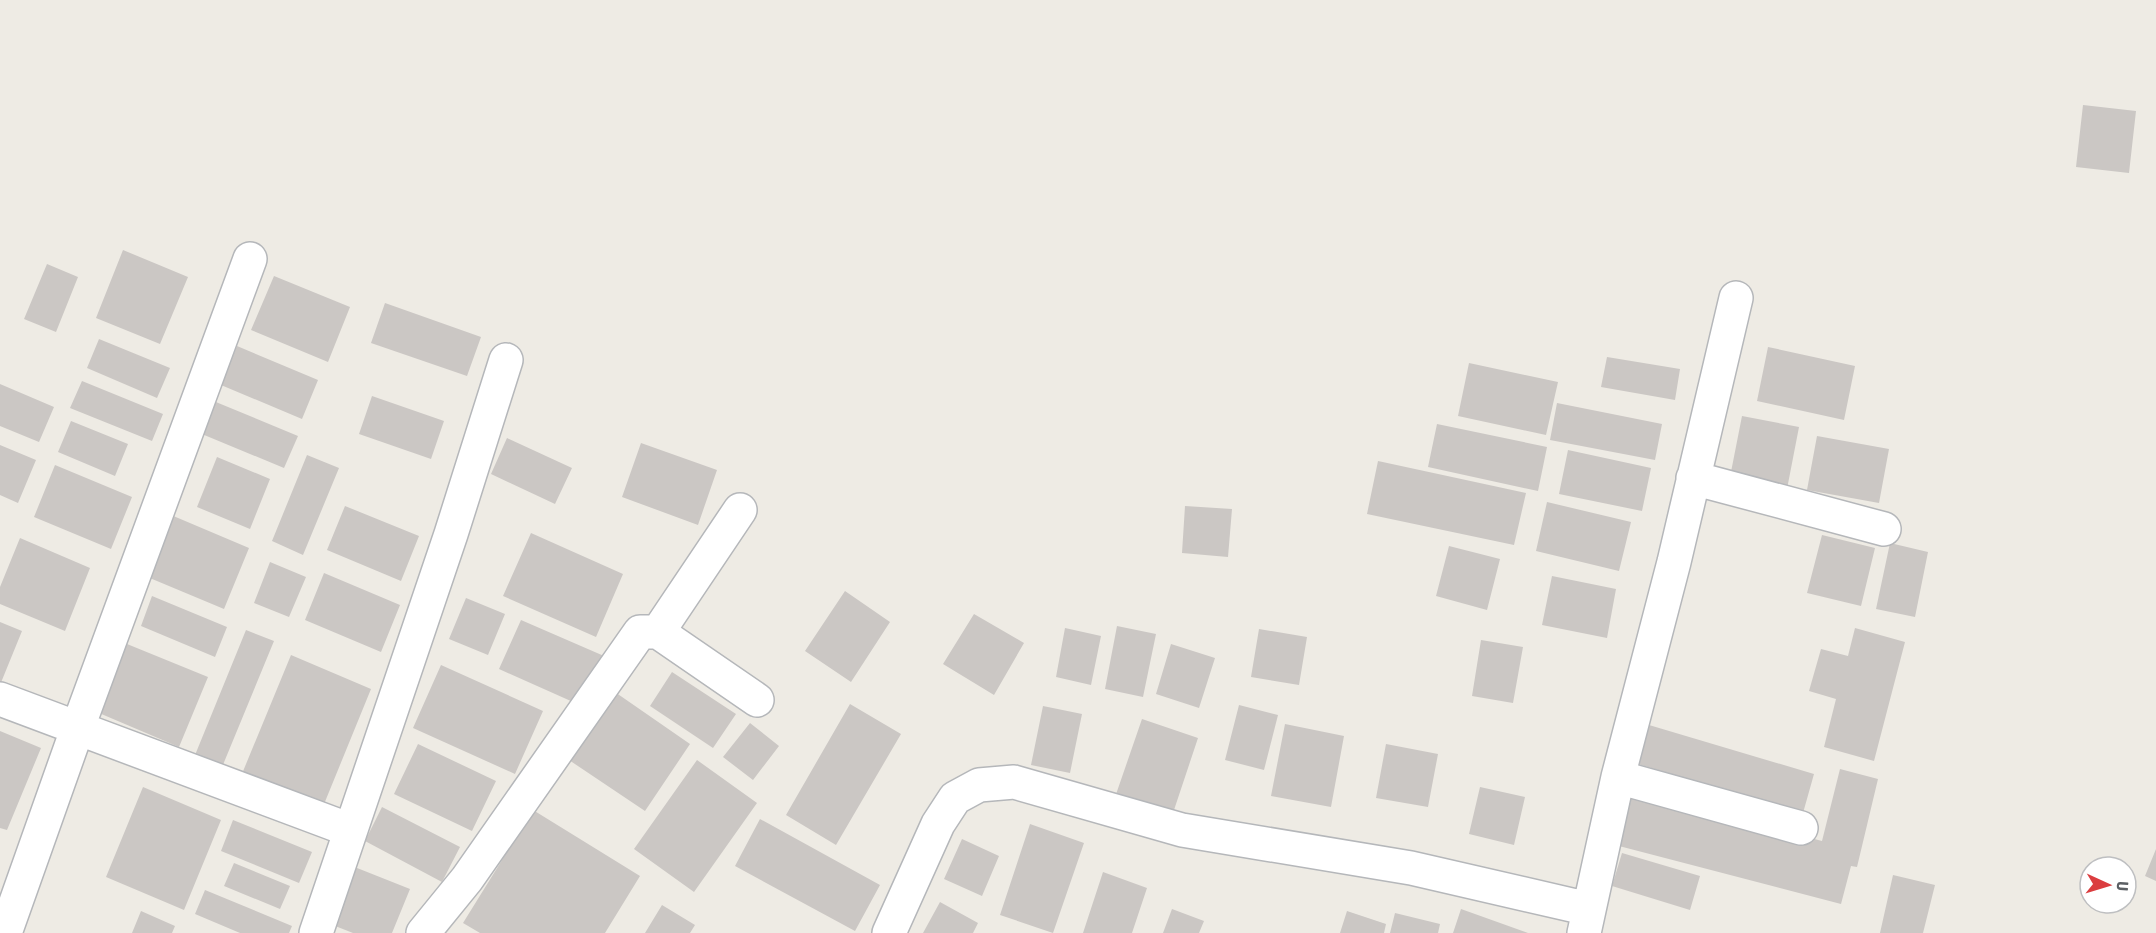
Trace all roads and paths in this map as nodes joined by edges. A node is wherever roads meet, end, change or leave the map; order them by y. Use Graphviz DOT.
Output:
graph roads {
  1 [pos="250,259"];
  2 [pos="1736,298"];
  3 [pos="506,360"];
  4 [pos="1694,478"];
  5 [pos="740,510"];
  6 [pos="1884,529"];
  7 [pos="658,632"];
  8 [pos="0,699"];
  9 [pos="757,700"];
  10 [pos="78,727"];
  11 [pos="1618,777"];
  12 [pos="1801,828"];
  13 [pos="350,830"];
  14 [pos="1586,921"];
  15 [pos="438,928"];
  16 [pos="5,933"];
  17 [pos="316,933"];
  18 [pos="889,933"];
  1 -- 10 [label="street"];
  2 -- 4 [label="street"];
  3 -- 13 [label="street"];
  4 -- 6 [label="street"];
  4 -- 11 [label="street"];
  5 -- 7 [label="street"];
  7 -- 9 [label="street"];
  7 -- 15 [label="street"];
  8 -- 10 [label="street"];
  10 -- 13 [label="street"];
  10 -- 16 [label="street"];
  11 -- 12 [label="street"];
  11 -- 14 [label="street"];
  13 -- 17 [label="street"];
  14 -- 18 [label="street"];
}
